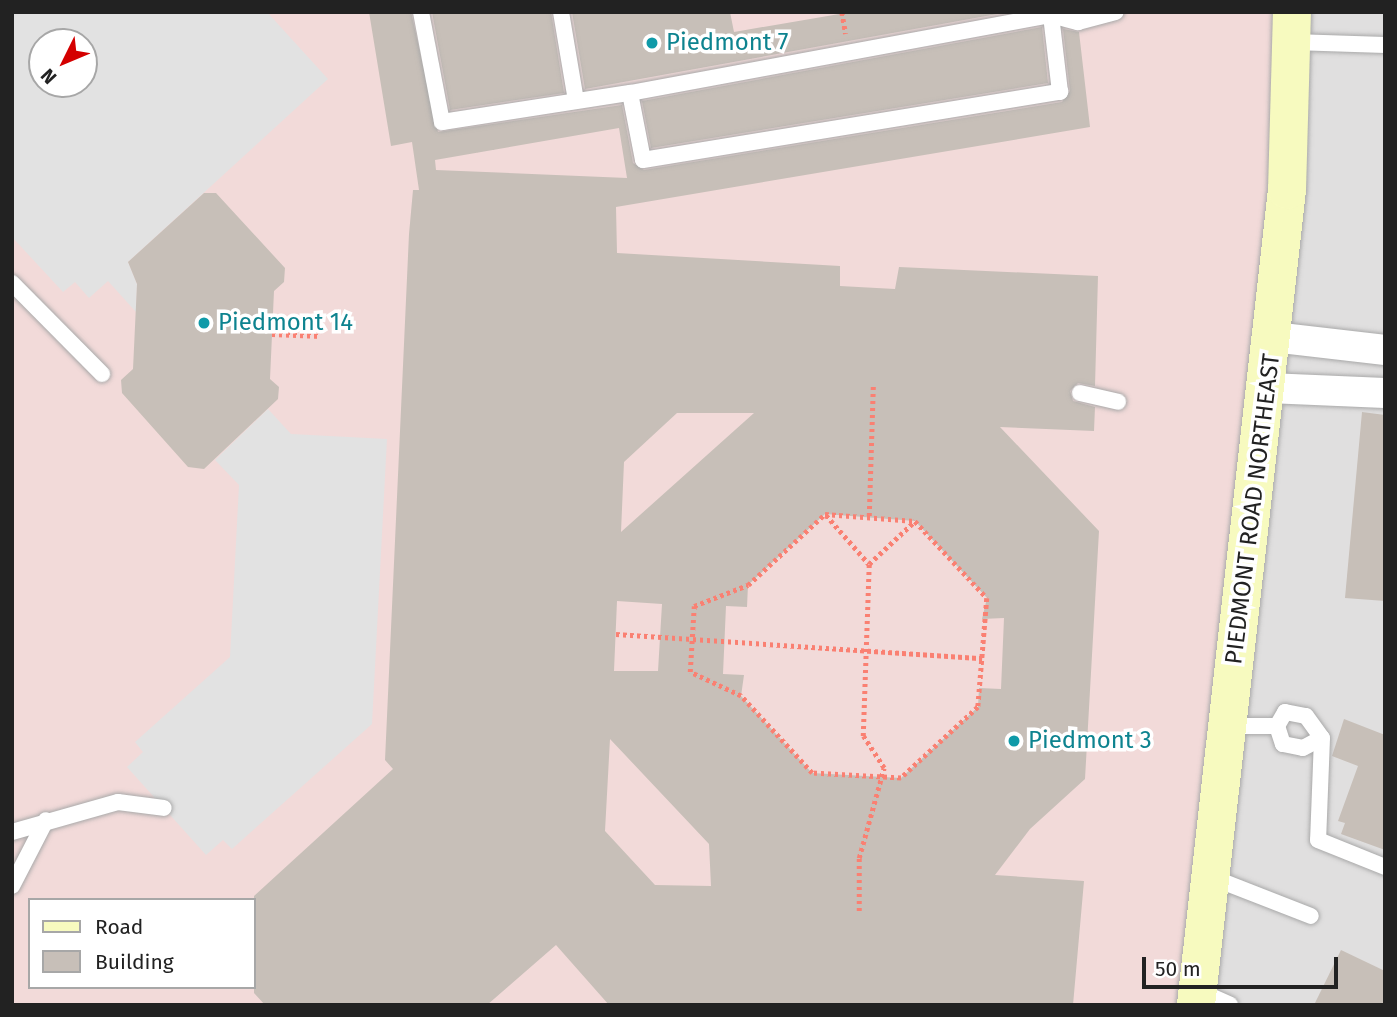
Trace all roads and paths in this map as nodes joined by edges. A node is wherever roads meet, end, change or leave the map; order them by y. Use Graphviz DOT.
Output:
graph roads {
  1 [pos="421,12"];
  2 [pos="561,12"];
  3 [pos="1116,12"];
  4 [pos="1051,15"];
  5 [pos="1293,27"];
  6 [pos="1385,45"];
  7 [pos="630,93"];
  8 [pos="576,101"];
  9 [pos="12,283"];
  10 [pos="272,334"];
  11 [pos="321,336"];
  12 [pos="1273,337"];
  13 [pos="1385,350"];
  14 [pos="102,374"];
  15 [pos="873,386"];
  16 [pos="1268,388"];
  17 [pos="1080,393"];
  18 [pos="1385,393"];
  19 [pos="1118,402"];
  20 [pos="825,514"];
  21 [pos="869,516"];
  22 [pos="915,521"];
  23 [pos="869,564"];
  24 [pos="615,634"];
  25 [pos="692,641"];
  26 [pos="863,650"];
  27 [pos="982,658"];
  28 [pos="1228,726"];
  29 [pos="1277,726"];
  30 [pos="1322,738"];
  31 [pos="883,777"];
  32 [pos="163,808"];
  33 [pos="46,820"];
  34 [pos="12,832"];
  35 [pos="1385,867"];
  36 [pos="1211,877"];
  37 [pos="12,886"];
  38 [pos="859,911"];
  39 [pos="1311,916"];
  40 [pos="1208,1000"];
  1 -- 8 [label="lane"];
  2 -- 8 [label="lane"];
  3 -- 4 [label="lane"];
  4 -- 7 [label="lane"];
  4 -- 7 [label="lane"];
  5 -- 6 [label="lane"];
  5 -- 12 [label="main road, PIEDMONT ROAD NORTHEAST"];
  7 -- 8 [label="lane"];
  9 -- 14 [label="lane"];
  10 -- 11 [label="path"];
  12 -- 13 [label="street"];
  12 -- 16 [label="main road, PIEDMONT ROAD NORTHEAST"];
  15 -- 21 [label="path"];
  16 -- 18 [label="street"];
  16 -- 28 [label="main road, PIEDMONT ROAD NORTHEAST"];
  17 -- 19 [label="lane"];
  20 -- 21 [label="path"];
  20 -- 23 [label="path"];
  20 -- 25 [label="path"];
  21 -- 22 [label="path"];
  22 -- 23 [label="path"];
  22 -- 27 [label="path"];
  23 -- 26 [label="path"];
  24 -- 25 [label="path"];
  25 -- 26 [label="path"];
  25 -- 31 [label="path"];
  26 -- 27 [label="path"];
  26 -- 31 [label="path"];
  27 -- 31 [label="path"];
  28 -- 29 [label="lane"];
  28 -- 36 [label="main road, PIEDMONT ROAD NORTHEAST"];
  29 -- 30 [label="lane"];
  29 -- 30 [label="lane"];
  30 -- 35 [label="lane"];
  31 -- 38 [label="path"];
  32 -- 33 [label="lane"];
  33 -- 34 [label="lane"];
  33 -- 37 [label="lane"];
  36 -- 39 [label="lane"];
  36 -- 40 [label="main road, PIEDMONT ROAD NORTHEAST"];
}
